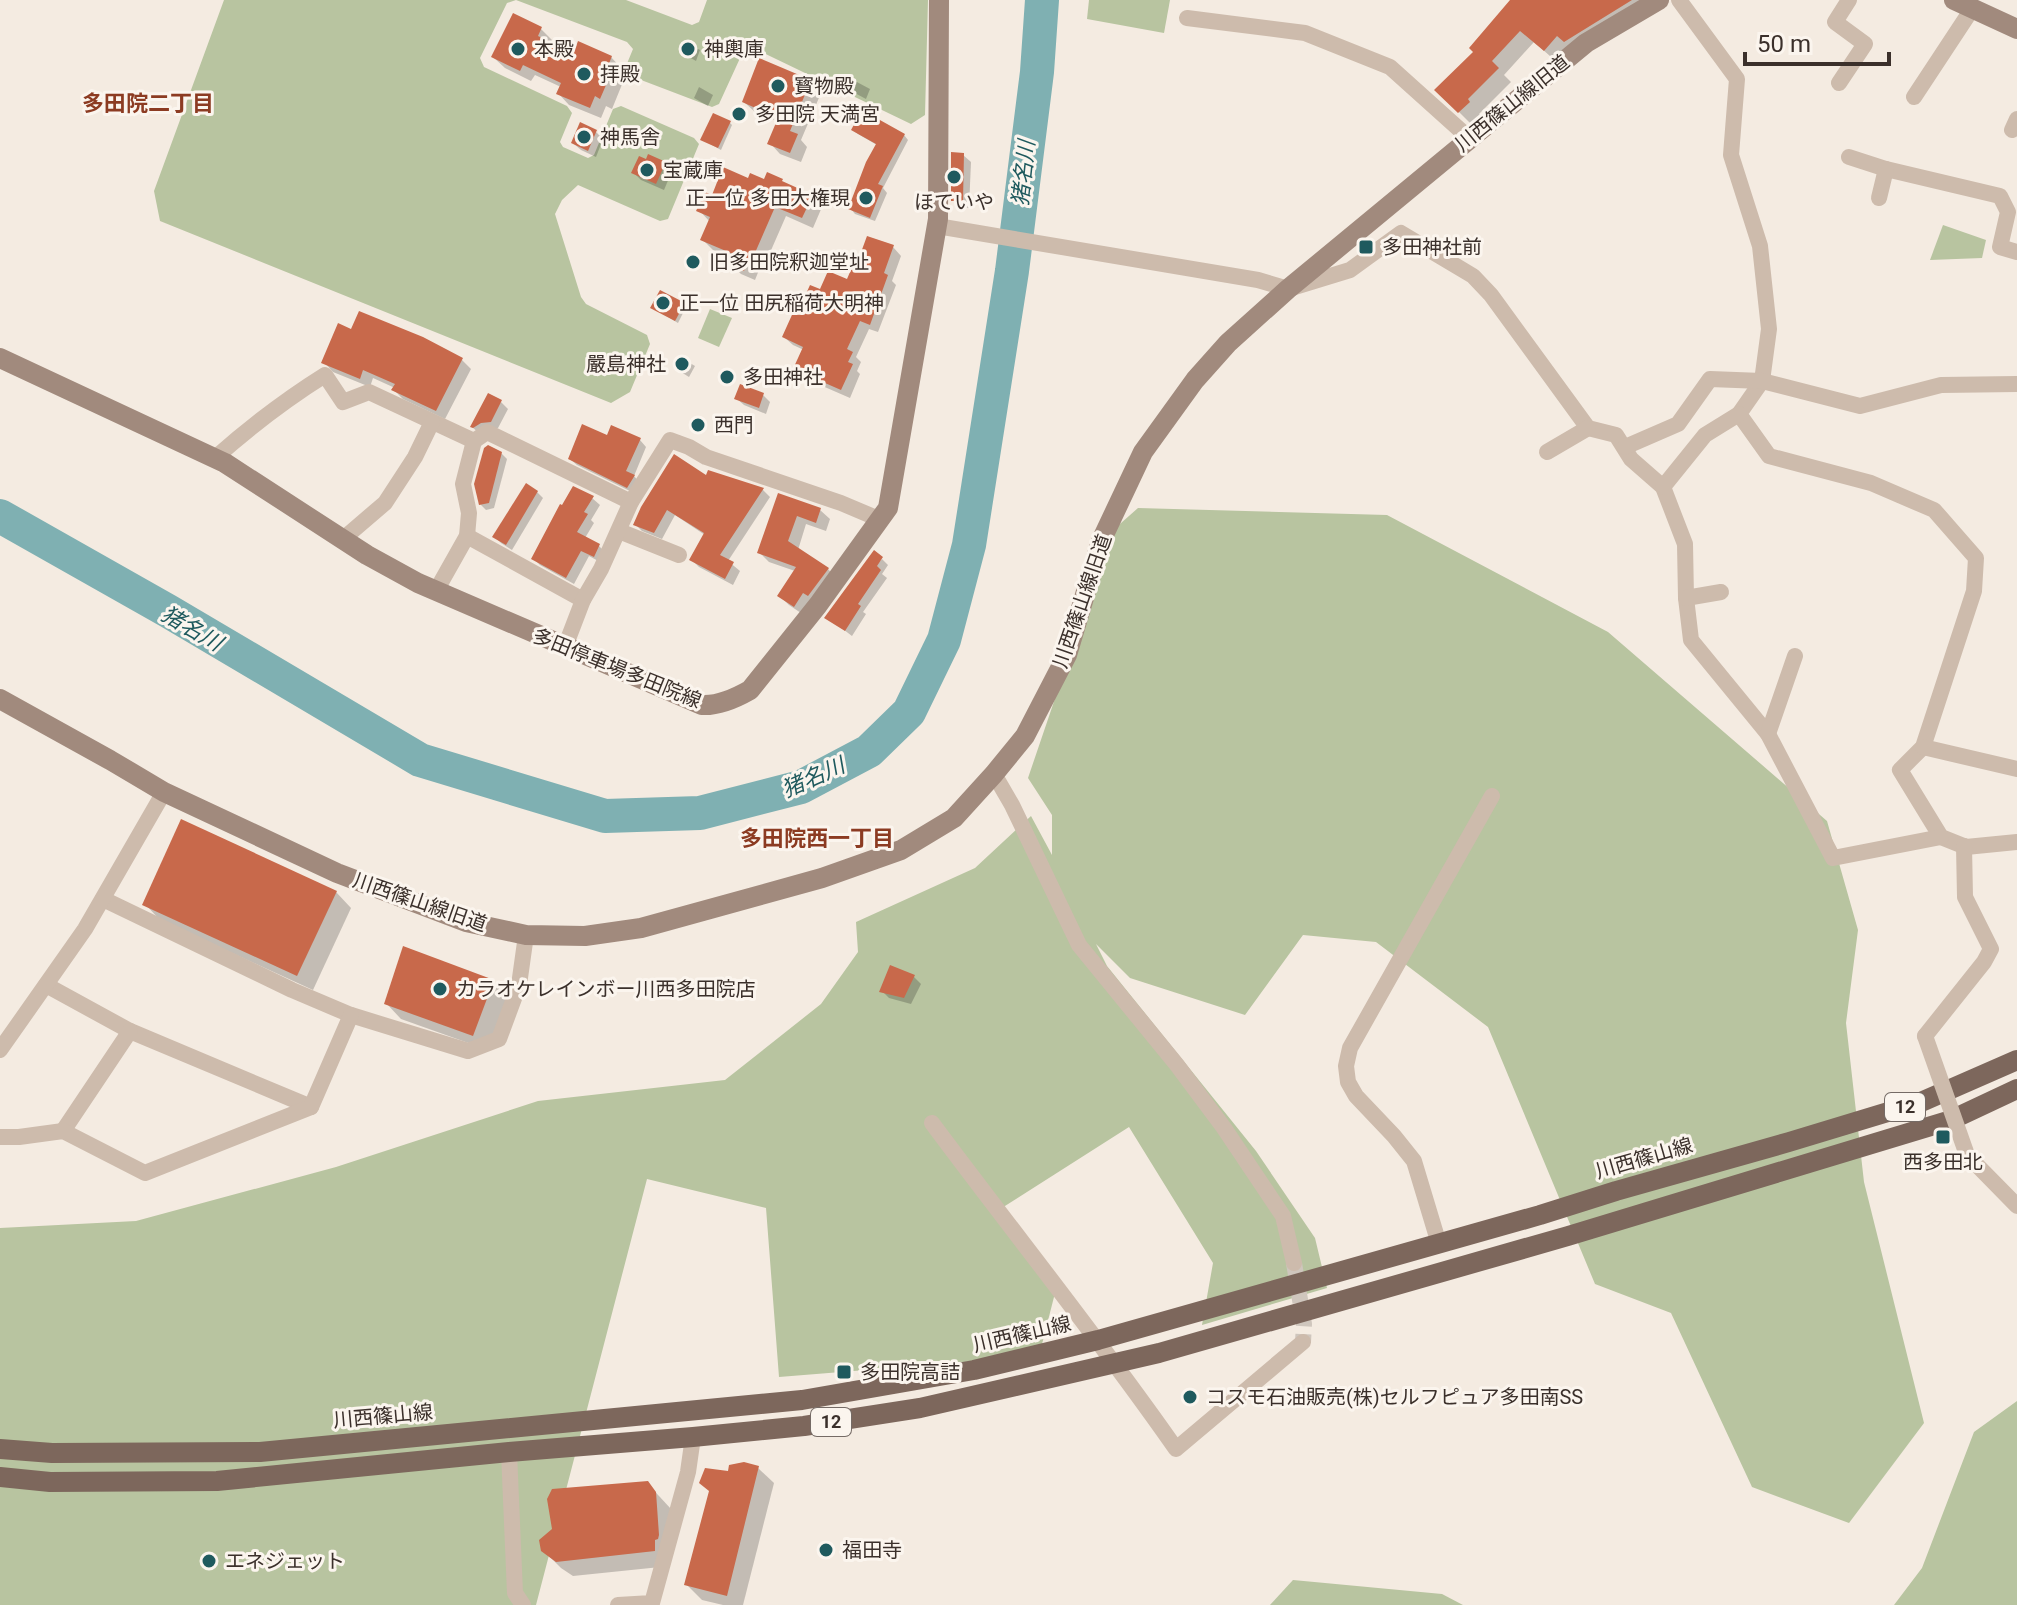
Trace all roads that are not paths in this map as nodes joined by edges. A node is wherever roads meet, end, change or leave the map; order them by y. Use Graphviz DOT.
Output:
graph roads {
  1 [pos="939,0"];
  2 [pos="1659,0"];
  3 [pos="1679,0"];
  4 [pos="1849,0"];
  5 [pos="1963,4"];
  6 [pos="1187,18"];
  7 [pos="2017,29"];
  8 [pos="1839,83"];
  9 [pos="1914,97"];
  10 [pos="1469,138"];
  11 [pos="1849,157"];
  12 [pos="1886,169"];
  13 [pos="1879,198"];
  14 [pos="937,226"];
  15 [pos="2017,252"];
  16 [pos="1288,289"];
  17 [pos="0,358"];
  18 [pos="1762,381"];
  19 [pos="2017,384"];
  20 [pos="1739,414"];
  21 [pos="432,422"];
  22 [pos="1588,428"];
  23 [pos="474,441"];
  24 [pos="1625,447"];
  25 [pos="1547,452"];
  26 [pos="215,458"];
  27 [pos="1663,487"];
  28 [pos="631,502"];
  29 [pos="881,520"];
  30 [pos="619,531"];
  31 [pos="467,536"];
  32 [pos="343,539"];
  33 [pos="679,555"];
  34 [pos="436,591"];
  35 [pos="1721,592"];
  36 [pos="1686,598"];
  37 [pos="583,600"];
  38 [pos="565,647"];
  39 [pos="1795,656"];
  40 [pos="0,699"];
  41 [pos="1768,734"];
  42 [pos="1923,747"];
  43 [pos="2017,769"];
  44 [pos="994,774"];
  45 [pos="164,792"];
  46 [pos="1492,796"];
  47 [pos="1941,837"];
  48 [pos="2017,842"];
  49 [pos="1964,846"];
  50 [pos="103,899"];
  51 [pos="526,935"];
  52 [pos="46,985"];
  53 [pos="351,1015"];
  54 [pos="130,1031"];
  55 [pos="0,1050"];
  56 [pos="2017,1060"];
  57 [pos="2017,1089"];
  58 [pos="311,1107"];
  59 [pos="932,1123"];
  60 [pos="63,1131"];
  61 [pos="0,1137"];
  62 [pos="2017,1206"];
  63 [pos="1439,1244"];
  64 [pos="1294,1263"];
  65 [pos="1098,1340"];
  66 [pos="1303,1342"];
  67 [pos="1116,1364"];
  68 [pos="693,1437"];
  69 [pos="0,1449"];
  70 [pos="509,1452"];
  71 [pos="0,1477"];
  72 [pos="523,1605"];
  73 [pos="618,1605"];
  1 -- 14 [label="street, 多田停車場多田院線"];
  2 -- 10 [label="street, 川西篠山線旧道"];
  3 -- 18 [label="street"];
  4 -- 8 [label="street"];
  5 -- 7 [label="street"];
  5 -- 9 [label="street"];
  6 -- 10 [label="street"];
  10 -- 16 [label="street, 川西篠山線旧道"];
  11 -- 12 [label="street"];
  12 -- 13 [label="street"];
  12 -- 15 [label="street"];
  14 -- 16 [label="street"];
  14 -- 29 [label="street, 多田停車場多田院線"];
  16 -- 22 [label="street"];
  16 -- 44 [label="street, 川西篠山線旧道"];
  17 -- 26 [label="street, 多田停車場多田院線"];
  18 -- 19 [label="street"];
  18 -- 20 [label="street"];
  18 -- 24 [label="street"];
  20 -- 27 [label="street"];
  20 -- 42 [label="street"];
  21 -- 23 [label="street"];
  21 -- 26 [label="street"];
  21 -- 32 [label="street"];
  22 -- 24 [label="street"];
  22 -- 25 [label="street"];
  23 -- 28 [label="street"];
  23 -- 31 [label="street"];
  24 -- 27 [label="street"];
  26 -- 32 [label="street, 多田停車場多田院線"];
  27 -- 36 [label="street"];
  28 -- 29 [label="street"];
  28 -- 30 [label="street"];
  29 -- 38 [label="street, 多田停車場多田院線"];
  30 -- 33 [label="street"];
  30 -- 37 [label="street"];
  31 -- 34 [label="street"];
  31 -- 37 [label="street"];
  32 -- 34 [label="street, 多田停車場多田院線"];
  34 -- 38 [label="street, 多田停車場多田院線"];
  35 -- 36 [label="street"];
  36 -- 41 [label="street"];
  37 -- 38 [label="street"];
  39 -- 41 [label="street"];
  40 -- 45 [label="street, 川西篠山線旧道"];
  41 -- 47 [label="street"];
  42 -- 43 [label="street"];
  42 -- 47 [label="street"];
  44 -- 51 [label="street, 川西篠山線旧道"];
  44 -- 64 [label="street"];
  45 -- 50 [label="street"];
  45 -- 51 [label="street, 川西篠山線旧道"];
  46 -- 63 [label="street"];
  47 -- 49 [label="street"];
  48 -- 49 [label="street"];
  49 -- 62 [label="street, bridge"];
  50 -- 52 [label="street"];
  50 -- 53 [label="street"];
  51 -- 53 [label="street"];
  52 -- 54 [label="street"];
  52 -- 55 [label="street"];
  53 -- 58 [label="street"];
  54 -- 58 [label="street"];
  54 -- 60 [label="street"];
  56 -- 63 [label="main road, 川西篠山線 / 12"];
  57 -- 67 [label="main road, 12"];
  58 -- 60 [label="street"];
  59 -- 65 [label="street"];
  60 -- 61 [label="street"];
  63 -- 65 [label="main road, 川西篠山線 / 12"];
  65 -- 67 [label="street"];
  65 -- 69 [label="main road, 川西篠山線 / 12"];
  66 -- 67 [label="street"];
  67 -- 68 [label="main road, 12"];
  68 -- 70 [label="main road, 12"];
  68 -- 73 [label="street"];
  70 -- 71 [label="main road, 12"];
  70 -- 72 [label="street"];
}
